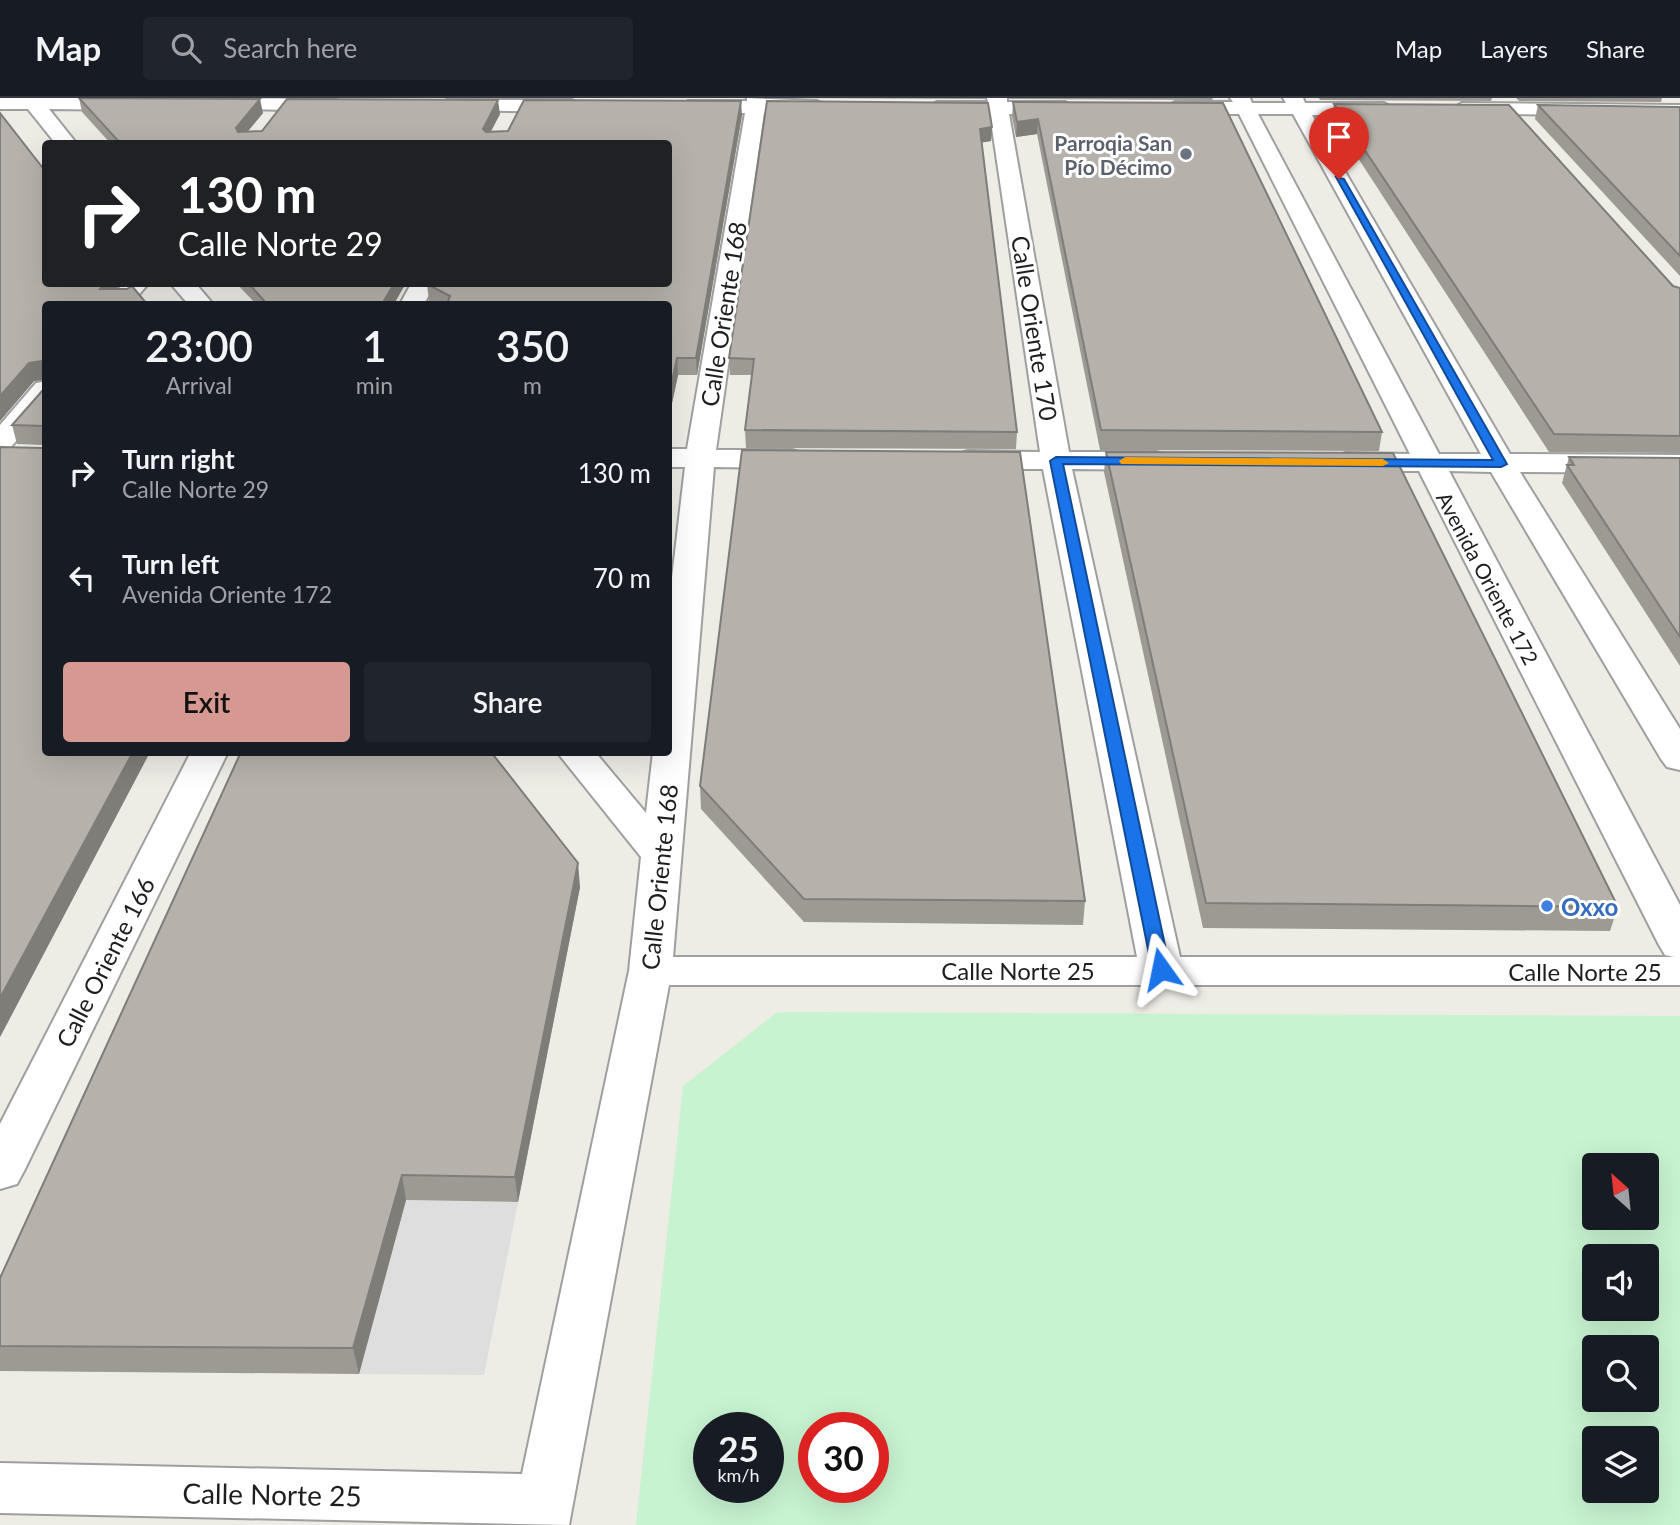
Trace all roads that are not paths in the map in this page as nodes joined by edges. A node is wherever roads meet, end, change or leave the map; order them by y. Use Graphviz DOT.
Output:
graph roads {
  1 [pos="34,100"];
  2 [pos="285,101"];
  3 [pos="519,102"];
  4 [pos="0,103"];
  5 [pos="756,103"];
  6 [pos="998,103"];
  7 [pos="1242,103"];
  8 [pos="1296,103"];
  9 [pos="144,104"];
  10 [pos="186,104"];
  11 [pos="1507,104"];
  12 [pos="352,105"];
  13 [pos="420,105"];
  14 [pos="596,107"];
  15 [pos="663,107"];
  16 [pos="836,108"];
  17 [pos="918,108"];
  18 [pos="1081,108"];
  19 [pos="1149,108"];
  20 [pos="1405,109"];
  21 [pos="1445,109"];
  22 [pos="1680,111"];
  23 [pos="267,124"];
  24 [pos="8,125"];
  25 [pos="507,125"];
  26 [pos="1530,130"];
  27 [pos="63,140"];
  28 [pos="133,287"];
  29 [pos="186,287"];
  30 [pos="121,301"];
  31 [pos="198,301"];
  32 [pos="42,396"];
  33 [pos="8,451"];
  34 [pos="672,458"];
  35 [pos="700,458"];
  36 [pos="823,459"];
  37 [pos="947,460"];
  38 [pos="1056,461"];
  39 [pos="1180,461"];
  40 [pos="1317,462"];
  41 [pos="1427,463"];
  42 [pos="1501,464"];
  43 [pos="1680,464"];
  44 [pos="672,743"];
  45 [pos="209,756"];
  46 [pos="578,756"];
  47 [pos="671,756"];
  48 [pos="1680,759"];
  49 [pos="661,855"];
  50 [pos="1680,945"];
  51 [pos="1161,969"];
  52 [pos="650,971"];
  53 [pos="1680,971"];
  54 [pos="0,1171"];
  55 [pos="0,1488"];
  56 [pos="542,1512"];
  1 -- 4 [label="street"];
  1 -- 9 [label="street"];
  1 -- 24 [label="street"];
  1 -- 27 [label="street"];
  2 -- 10 [label="street"];
  2 -- 12 [label="street"];
  2 -- 23 [label="street"];
  3 -- 13 [label="street"];
  3 -- 14 [label="street"];
  3 -- 25 [label="street"];
  5 -- 15 [label="street"];
  5 -- 16 [label="street"];
  5 -- 35 [label="street, Calle Oriente 168"];
  6 -- 17 [label="street"];
  6 -- 18 [label="street"];
  6 -- 38 [label="street, Calle Oriente 170"];
  7 -- 8 [label="street"];
  7 -- 19 [label="street"];
  7 -- 41 [label="street, Avenida Oriente 172"];
  8 -- 20 [label="street"];
  8 -- 42 [label="street"];
  11 -- 21 [label="street"];
  11 -- 22 [label="street"];
  11 -- 26 [label="street"];
  28 -- 30 [label="street"];
  29 -- 31 [label="street"];
  32 -- 33 [label="street"];
  34 -- 35 [label="street"];
  35 -- 36 [label="street"];
  35 -- 44 [label="street, Calle Oriente 168"];
  37 -- 38 [label="street"];
  38 -- 39 [label="street"];
  38 -- 51 [label="street, Calle Oriente 170"];
  40 -- 41 [label="street"];
  41 -- 42 [label="street"];
  41 -- 50 [label="street, Avenida Oriente 172"];
  42 -- 43 [label="street"];
  42 -- 48 [label="street"];
  45 -- 54 [label="street, Calle Oriente 166"];
  46 -- 49 [label="street"];
  47 -- 49 [label="street, Calle Oriente 168"];
  49 -- 52 [label="street, Calle Oriente 168"];
  51 -- 52 [label="street, Calle Norte 25"];
  51 -- 53 [label="street, Calle Norte 25"];
  52 -- 56 [label="street, Calle Oriente 168"];
  55 -- 56 [label="street, Calle Norte 25"];
}
